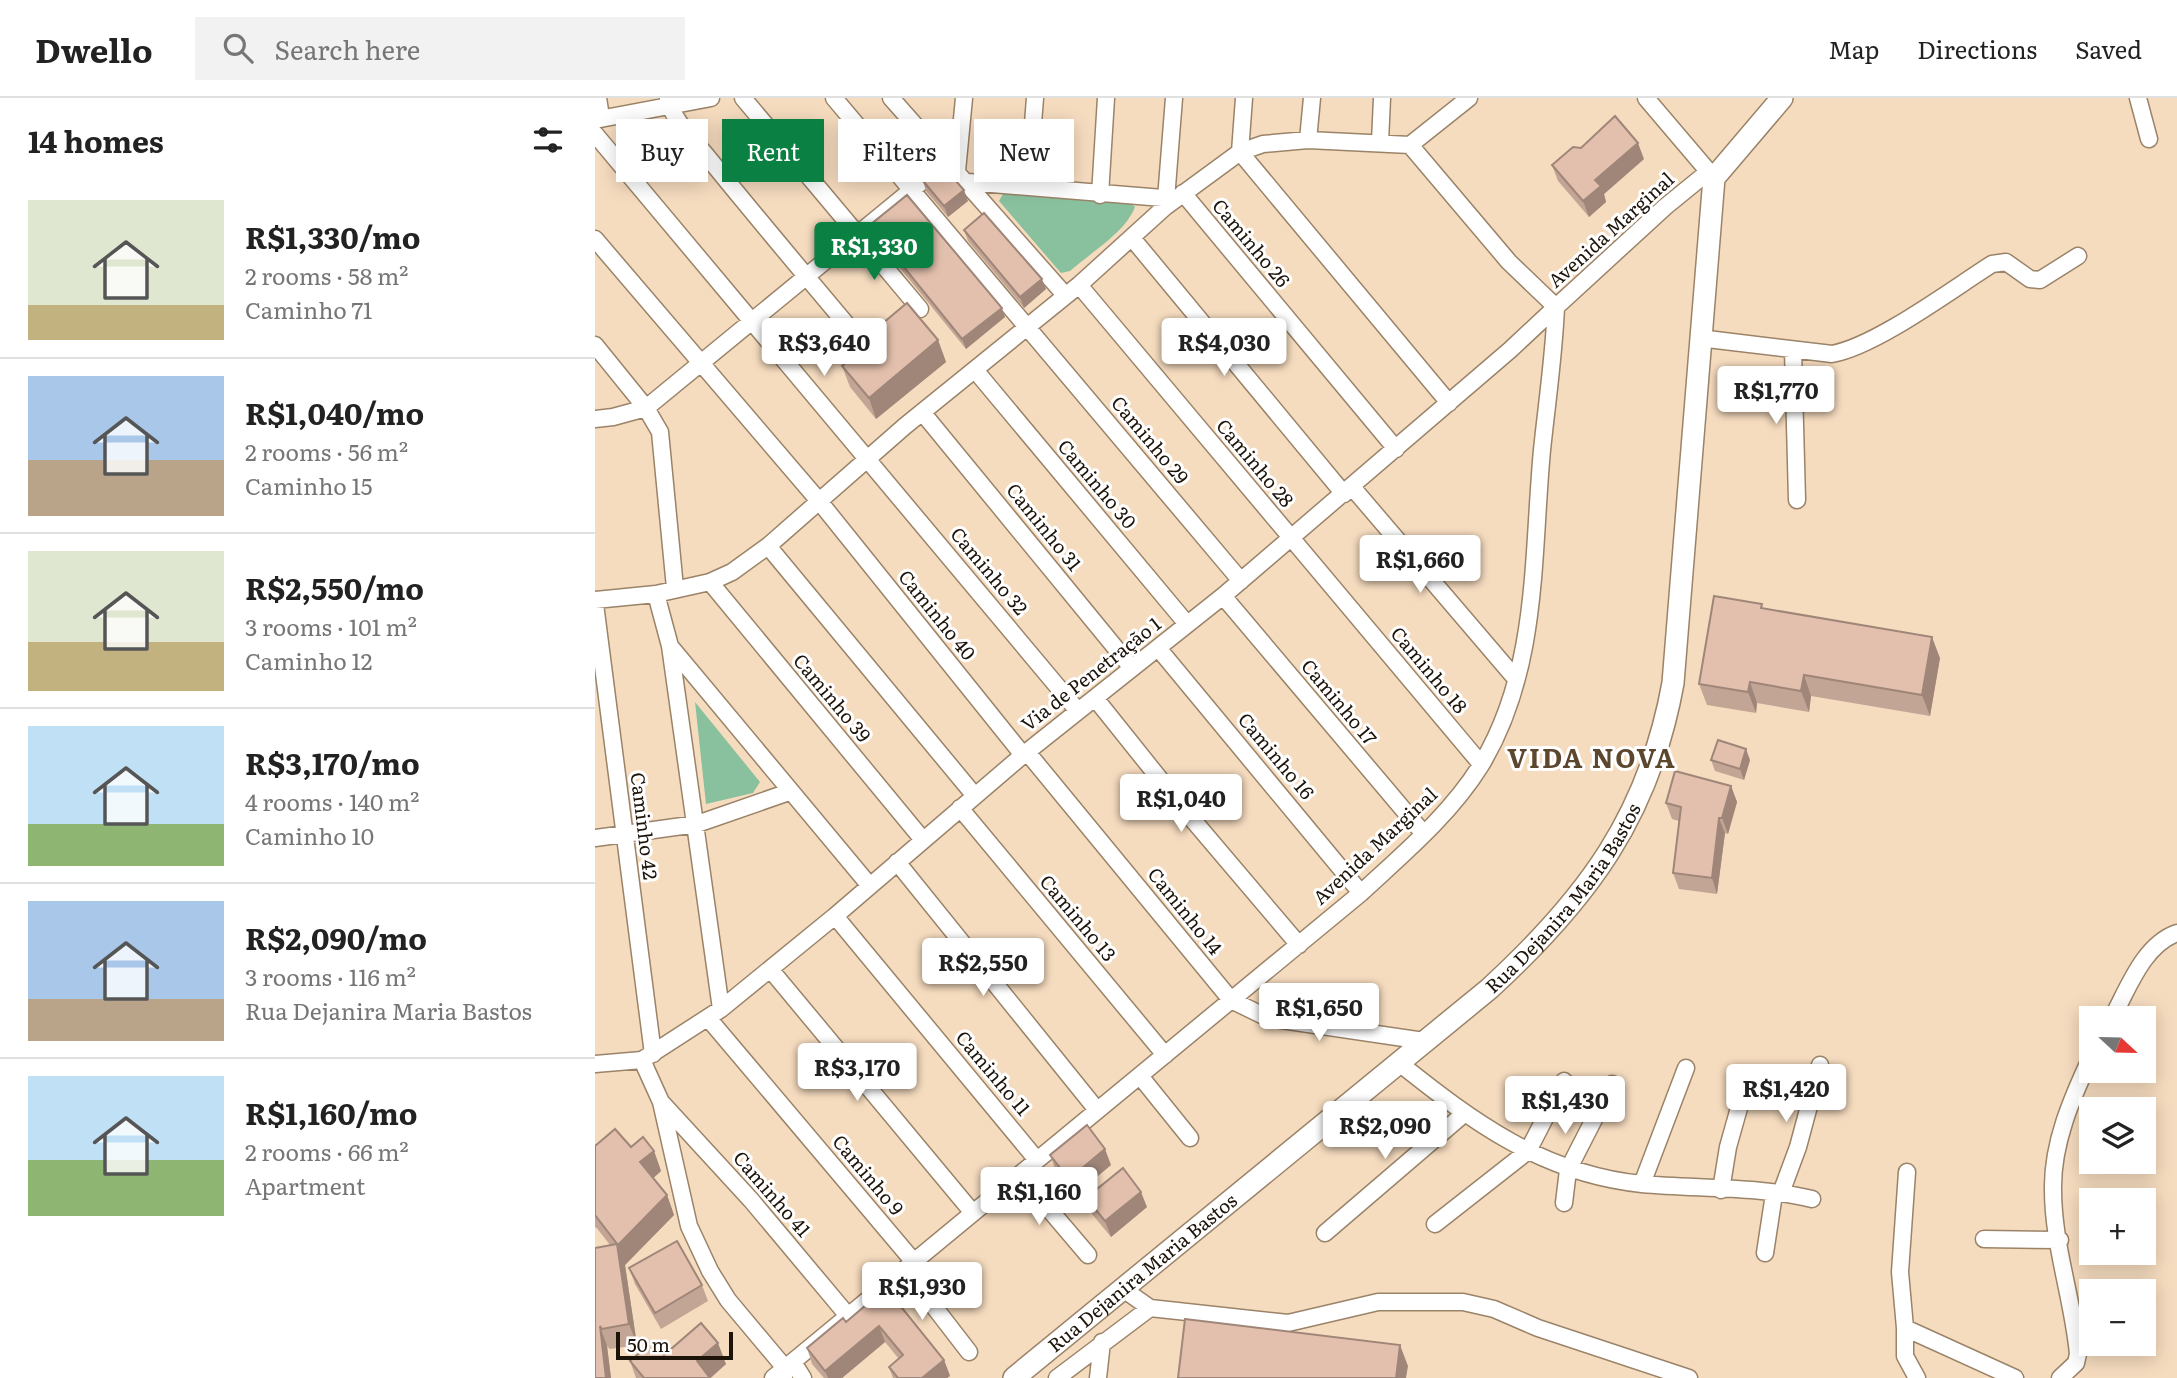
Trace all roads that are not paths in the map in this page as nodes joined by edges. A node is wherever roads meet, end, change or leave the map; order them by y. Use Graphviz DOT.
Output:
graph roads {
  1 [pos="598,98"];
  2 [pos="711,98"];
  3 [pos="743,98"];
  4 [pos="834,98"];
  5 [pos="964,98"];
  6 [pos="1035,98"];
  7 [pos="1107,98"];
  8 [pos="1174,98"];
  9 [pos="1244,98"];
  10 [pos="1312,98"];
  11 [pos="1383,98"];
  12 [pos="1469,98"];
  13 [pos="1646,98"];
  14 [pos="1782,98"];
  15 [pos="2138,98"];
  16 [pos="896,100"];
  17 [pos="668,102"];
  18 [pos="598,119"];
  19 [pos="912,119"];
  20 [pos="595,134"];
  21 [pos="2149,139"];
  22 [pos="960,140"];
  23 [pos="1308,140"];
  24 [pos="1380,142"];
  25 [pos="1410,145"];
  26 [pos="1240,152"];
  27 [pos="960,172"];
  28 [pos="960,174"];
  29 [pos="1711,175"];
  30 [pos="929,182"];
  31 [pos="1028,187"];
  32 [pos="909,190"];
  33 [pos="1100,195"];
  34 [pos="1175,197"];
  35 [pos="858,233"];
  36 [pos="1132,238"];
  37 [pos="595,239"];
  38 [pos="2078,256"];
  39 [pos="805,275"];
  40 [pos="1079,285"];
  41 [pos="1065,295"];
  42 [pos="1556,307"];
  43 [pos="919,309"];
  44 [pos="752,321"];
  45 [pos="1027,325"];
  46 [pos="1699,338"];
  47 [pos="595,345"];
  48 [pos="1793,350"];
  49 [pos="869,351"];
  50 [pos="702,365"];
  51 [pos="975,370"];
  52 [pos="1449,403"];
  53 [pos="646,408"];
  54 [pos="922,412"];
  55 [pos="595,419"];
  56 [pos="1395,449"];
  57 [pos="868,458"];
  58 [pos="1348,491"];
  59 [pos="1797,500"];
  60 [pos="820,501"];
  61 [pos="1290,540"];
  62 [pos="768,546"];
  63 [pos="1241,581"];
  64 [pos="710,582"];
  65 [pos="675,588"];
  66 [pos="656,594"];
  67 [pos="1223,596"];
  68 [pos="595,602"];
  69 [pos="1187,624"];
  70 [pos="670,646"];
  71 [pos="1159,648"];
  72 [pos="1132,668"];
  73 [pos="1516,679"];
  74 [pos="1095,698"];
  75 [pos="1078,711"];
  76 [pos="1025,753"];
  77 [pos="1481,764"];
  78 [pos="789,792"];
  79 [pos="975,796"];
  80 [pos="960,808"];
  81 [pos="697,824"];
  82 [pos="624,833"];
  83 [pos="1424,834"];
  84 [pos="595,838"];
  85 [pos="922,840"];
  86 [pos="897,862"];
  87 [pos="870,886"];
  88 [pos="1361,892"];
  89 [pos="835,916"];
  90 [pos="2177,933"];
  91 [pos="1299,945"];
  92 [pos="770,969"];
  93 [pos="1231,1000"];
  94 [pos="2119,1006"];
  95 [pos="714,1014"];
  96 [pos="1424,1041"];
  97 [pos="1165,1055"];
  98 [pos="647,1057"];
  99 [pos="1398,1062"];
  100 [pos="595,1064"];
  101 [pos="1820,1065"];
  102 [pos="1686,1068"];
  103 [pos="1140,1076"];
  104 [pos="1748,1076"];
  105 [pos="1564,1081"];
  106 [pos="2080,1083"];
  107 [pos="1612,1084"];
  108 [pos="661,1102"];
  109 [pos="1097,1110"];
  110 [pos="1465,1113"];
  111 [pos="1189,1138"];
  112 [pos="1528,1151"];
  113 [pos="1037,1160"];
  114 [pos="1568,1170"];
  115 [pos="1907,1172"];
  116 [pos="1020,1174"];
  117 [pos="1642,1184"];
  118 [pos="1721,1190"];
  119 [pos="1778,1194"];
  120 [pos="1812,1199"];
  121 [pos="1564,1203"];
  122 [pos="973,1213"];
  123 [pos="1436,1224"];
  124 [pos="1325,1233"];
  125 [pos="1985,1239"];
  126 [pos="2060,1240"];
  127 [pos="1765,1252"];
  128 [pos="1088,1255"];
  129 [pos="910,1266"];
  130 [pos="1123,1289"];
  131 [pos="1150,1308"];
  132 [pos="849,1317"];
  133 [pos="1905,1328"];
  134 [pos="1102,1342"];
  135 [pos="969,1352"];
  136 [pos="784,1372"];
  137 [pos="803,1378"];
  138 [pos="1014,1378"];
  139 [pos="1057,1378"];
  140 [pos="1098,1378"];
  141 [pos="1689,1378"];
  142 [pos="1917,1378"];
  143 [pos="2015,1378"];
  144 [pos="2060,1378"];
  1 -- 18 [label="street"];
  2 -- 17 [label="street"];
  3 -- 35 [label="street"];
  4 -- 32 [label="street, Caminho 29"];
  5 -- 22 [label="street"];
  6 -- 31 [label="street"];
  7 -- 33 [label="street"];
  8 -- 34 [label="street"];
  9 -- 26 [label="street"];
  10 -- 23 [label="street"];
  11 -- 24 [label="street"];
  12 -- 25 [label="street"];
  13 -- 29 [label="street"];
  14 -- 29 [label="main road"];
  15 -- 21 [label="street"];
  16 -- 19 [label="street"];
  17 -- 18 [label="street"];
  17 -- 39 [label="street"];
  20 -- 44 [label="street, Caminho 32"];
  23 -- 24 [label="street"];
  23 -- 26 [label="street"];
  24 -- 25 [label="street"];
  25 -- 42 [label="street"];
  26 -- 34 [label="street"];
  26 -- 52 [label="street"];
  27 -- 31 [label="street"];
  28 -- 41 [label="street"];
  29 -- 42 [label="street, Avenida Marginal"];
  29 -- 46 [label="main road, Rua Dejanira Maria Bastos"];
  30 -- 32 [label="street"];
  31 -- 33 [label="street"];
  32 -- 35 [label="street"];
  32 -- 45 [label="street, Caminho 29"];
  33 -- 34 [label="street"];
  34 -- 36 [label="street"];
  34 -- 56 [label="street, Caminho 26"];
  35 -- 39 [label="street"];
  35 -- 43 [label="street"];
  36 -- 40 [label="street"];
  36 -- 58 [label="street"];
  37 -- 50 [label="street, Caminho 40"];
  38 -- 48 [label="street"];
  39 -- 44 [label="street"];
  39 -- 49 [label="street"];
  40 -- 41 [label="street"];
  40 -- 61 [label="street, Caminho 28"];
  41 -- 45 [label="street"];
  42 -- 52 [label="street, Via de Penetração 1"];
  42 -- 73 [label="street, Avenida Marginal"];
  44 -- 50 [label="street"];
  44 -- 57 [label="street, Caminho 32"];
  45 -- 51 [label="street"];
  45 -- 63 [label="street, Caminho 29"];
  46 -- 48 [label="street"];
  46 -- 96 [label="main road, Rua Dejanira Maria Bastos"];
  47 -- 53 [label="street"];
  48 -- 59 [label="street"];
  50 -- 53 [label="street"];
  50 -- 60 [label="street, Caminho 40"];
  51 -- 54 [label="street"];
  51 -- 69 [label="street, Caminho 30"];
  52 -- 56 [label="street, Via de Penetração 1"];
  53 -- 55 [label="street"];
  53 -- 65 [label="street"];
  54 -- 57 [label="street"];
  54 -- 72 [label="street, Caminho 31"];
  56 -- 58 [label="street, Via de Penetração 1"];
  57 -- 60 [label="street"];
  57 -- 75 [label="street, Caminho 32"];
  58 -- 61 [label="street, Via de Penetração 1"];
  58 -- 73 [label="street"];
  60 -- 62 [label="street"];
  60 -- 76 [label="street, Caminho 40"];
  61 -- 63 [label="street, Via de Penetração 1"];
  61 -- 77 [label="street, Caminho 18"];
  62 -- 64 [label="street"];
  62 -- 79 [label="street"];
  63 -- 67 [label="street, Via de Penetração 1"];
  64 -- 65 [label="street"];
  64 -- 85 [label="street, Caminho 39"];
  65 -- 66 [label="street"];
  66 -- 68 [label="street"];
  66 -- 70 [label="street"];
  67 -- 69 [label="street, Via de Penetração 1"];
  67 -- 83 [label="street, Caminho 17"];
  68 -- 82 [label="street, Caminho 42"];
  69 -- 71 [label="street, Via de Penetração 1"];
  70 -- 78 [label="street"];
  70 -- 81 [label="street"];
  71 -- 72 [label="street, Via de Penetração 1"];
  71 -- 88 [label="street, Caminho 16"];
  72 -- 74 [label="street, Via de Penetração 1"];
  73 -- 77 [label="street, Avenida Marginal"];
  74 -- 75 [label="street, Via de Penetração 1"];
  74 -- 91 [label="street"];
  75 -- 76 [label="street, Via de Penetração 1"];
  76 -- 79 [label="street, Via de Penetração 1"];
  76 -- 93 [label="street, Caminho 14"];
  77 -- 83 [label="street, Avenida Marginal"];
  78 -- 81 [label="street"];
  78 -- 87 [label="street"];
  79 -- 80 [label="street, Via de Penetração 1"];
  80 -- 85 [label="street, Via de Penetração 1"];
  80 -- 97 [label="street, Caminho 13"];
  81 -- 82 [label="street"];
  81 -- 95 [label="street"];
  82 -- 84 [label="street"];
  82 -- 98 [label="street, Caminho 42"];
  83 -- 88 [label="street, Avenida Marginal"];
  85 -- 86 [label="street, Via de Penetração 1"];
  86 -- 87 [label="street, Via de Penetração 1"];
  86 -- 109 [label="street"];
  87 -- 89 [label="street, Via de Penetração 1"];
  88 -- 91 [label="street, Avenida Marginal"];
  89 -- 92 [label="street, Via de Penetração 1"];
  89 -- 113 [label="street, Caminho 11"];
  90 -- 94 [label="street"];
  91 -- 93 [label="street, Avenida Marginal"];
  92 -- 95 [label="street, Via de Penetração 1"];
  92 -- 122 [label="street"];
  93 -- 96 [label="street"];
  93 -- 97 [label="street, Avenida Marginal"];
  95 -- 98 [label="street, Via de Penetração 1"];
  95 -- 129 [label="street, Caminho 9"];
  96 -- 99 [label="main road, Rua Dejanira Maria Bastos"];
  97 -- 103 [label="street, Avenida Marginal"];
  98 -- 100 [label="street"];
  98 -- 108 [label="street, Caminho 42"];
  99 -- 110 [label="street"];
  99 -- 130 [label="main road, Rua Dejanira Maria Bastos"];
  101 -- 119 [label="street"];
  102 -- 117 [label="street"];
  103 -- 109 [label="street, Avenida Marginal"];
  103 -- 111 [label="street"];
  104 -- 118 [label="street"];
  105 -- 112 [label="street"];
  106 -- 126 [label="street"];
  107 -- 114 [label="street"];
  108 -- 132 [label="street, Caminho 41"];
  108 -- 136 [label="street"];
  109 -- 113 [label="street, Avenida Marginal"];
  110 -- 112 [label="street"];
  110 -- 124 [label="street"];
  112 -- 114 [label="street"];
  112 -- 123 [label="street"];
  113 -- 116 [label="street, Avenida Marginal"];
  114 -- 117 [label="street"];
  114 -- 121 [label="street"];
  115 -- 133 [label="street"];
  116 -- 122 [label="street, Avenida Marginal"];
  116 -- 128 [label="street"];
  117 -- 118 [label="street"];
  118 -- 119 [label="street"];
  119 -- 120 [label="street"];
  119 -- 127 [label="street"];
  122 -- 129 [label="street, Avenida Marginal"];
  125 -- 126 [label="street"];
  126 -- 144 [label="street"];
  129 -- 132 [label="street, Avenida Marginal"];
  129 -- 135 [label="street, Caminho 9"];
  130 -- 131 [label="street"];
  130 -- 138 [label="main road, Rua Dejanira Maria Bastos"];
  131 -- 134 [label="street"];
  131 -- 141 [label="street"];
  132 -- 136 [label="street, Avenida Marginal"];
  133 -- 142 [label="street"];
  133 -- 143 [label="street"];
  134 -- 139 [label="street"];
  134 -- 140 [label="street"];
  136 -- 137 [label="street"];
}
